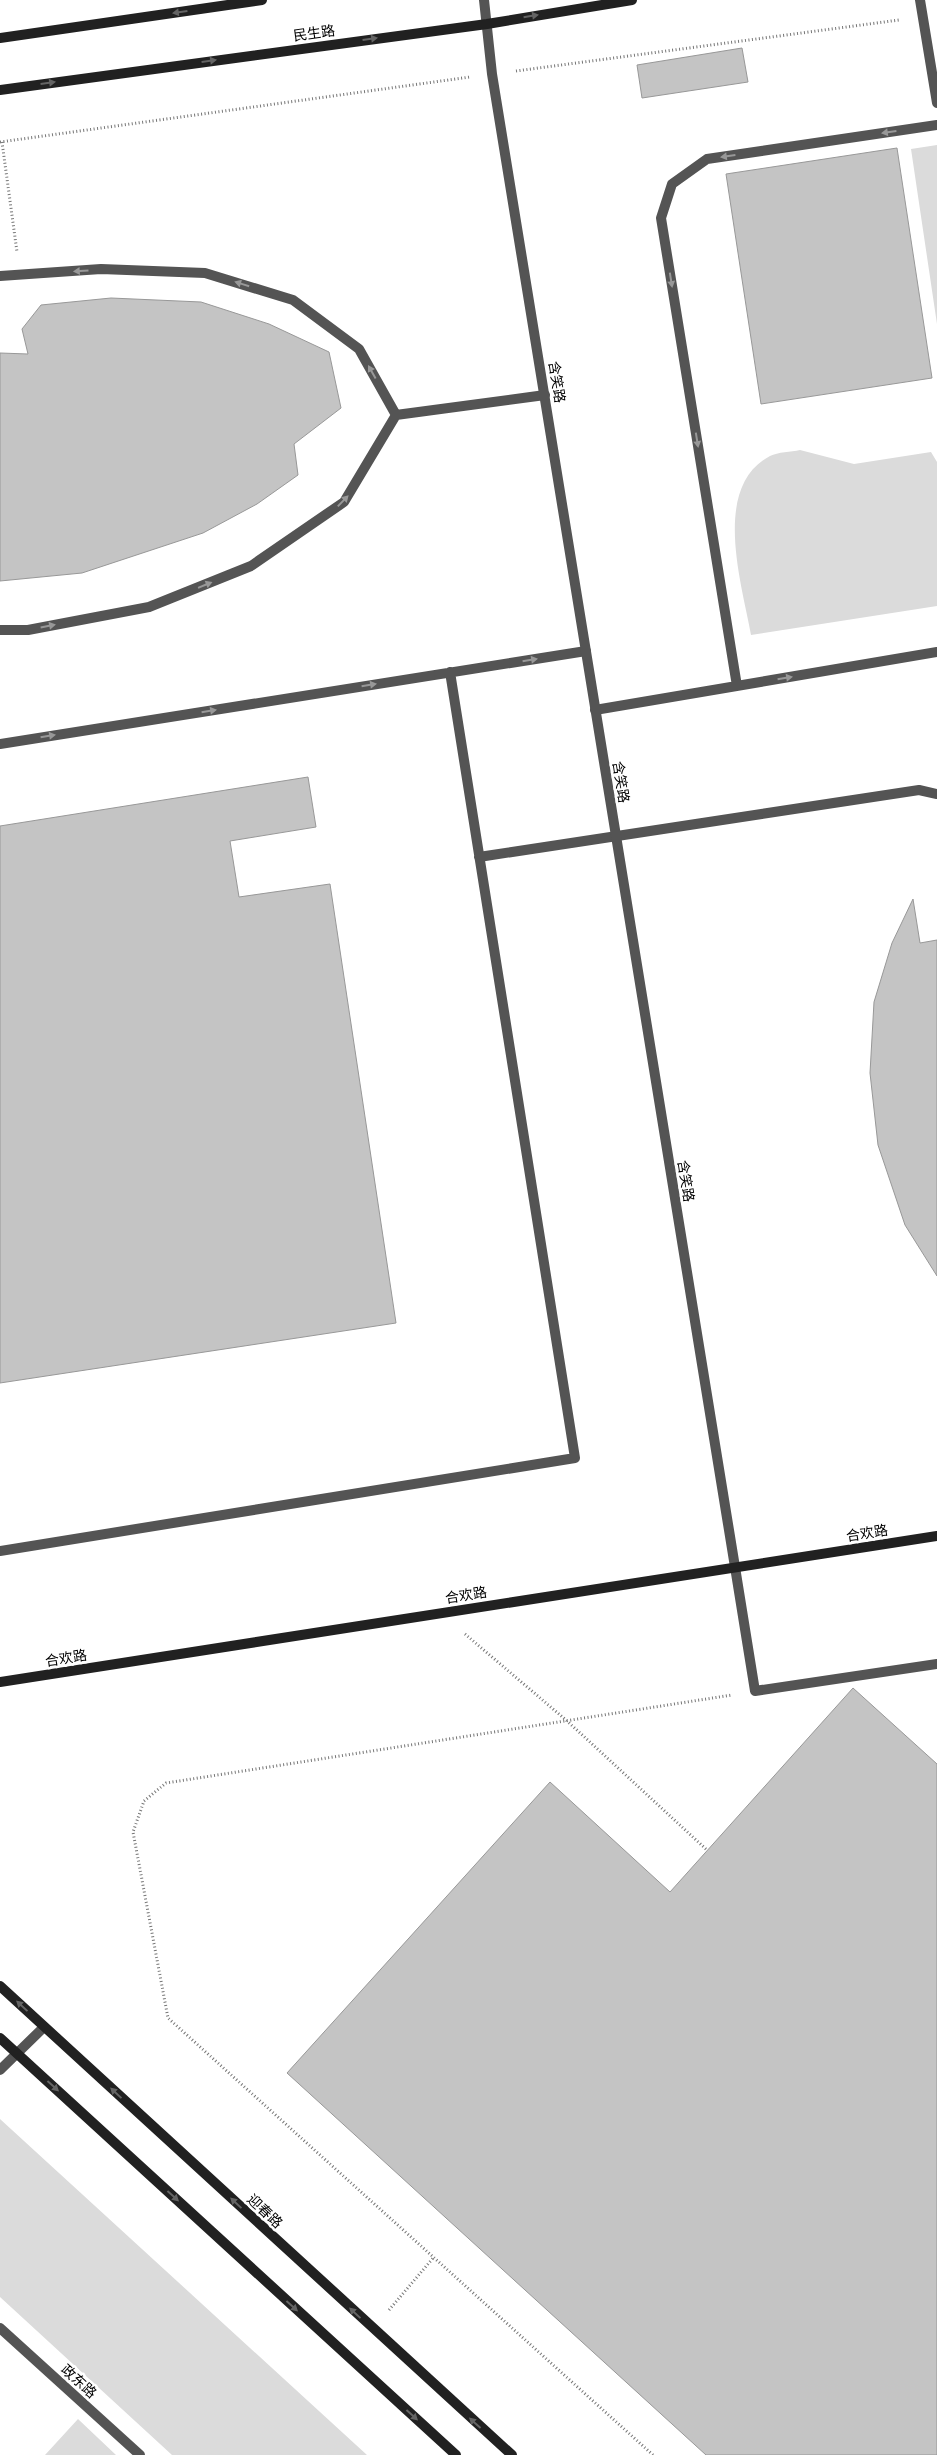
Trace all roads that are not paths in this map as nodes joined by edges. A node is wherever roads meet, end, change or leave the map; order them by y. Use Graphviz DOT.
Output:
graph roads {
  1 [pos="262,0"];
  2 [pos="484,0"];
  3 [pos="632,0"];
  4 [pos="920,0"];
  5 [pos="487,24"];
  6 [pos="0,38"];
  7 [pos="0,90"];
  8 [pos="937,103"];
  9 [pos="937,125"];
  10 [pos="0,276"];
  11 [pos="545,394"];
  12 [pos="396,415"];
  13 [pos="0,630"];
  14 [pos="586,651"];
  15 [pos="937,652"];
  16 [pos="450,672"];
  17 [pos="737,686"];
  18 [pos="596,710"];
  19 [pos="0,744"];
  20 [pos="937,794"];
  21 [pos="616,835"];
  22 [pos="479,857"];
  23 [pos="937,1536"];
  24 [pos="0,1551"];
  25 [pos="735,1567"];
  26 [pos="937,1664"];
  27 [pos="0,1682"];
  28 [pos="0,1986"];
  29 [pos="44,2026"];
  30 [pos="0,2038"];
  31 [pos="17,2053"];
  32 [pos="0,2070"];
  33 [pos="0,2328"];
  34 [pos="140,2455"];
  35 [pos="456,2455"];
  36 [pos="512,2455"];
  1 -- 6 [label="street, one-way"];
  2 -- 5 [label="street, 含笑路"];
  5 -- 3 [label="street, 民生路, one-way"];
  4 -- 8 [label="street"];
  7 -- 5 [label="street, 民生路, one-way"];
  5 -- 11 [label="street, 含笑路"];
  9 -- 17 [label="street, one-way"];
  12 -- 10 [label="street, one-way"];
  11 -- 12 [label="street"];
  11 -- 14 [label="street, 含笑路"];
  13 -- 12 [label="street, one-way"];
  16 -- 14 [label="street, one-way"];
  14 -- 18 [label="street, 含笑路"];
  17 -- 15 [label="street, one-way"];
  19 -- 16 [label="street, one-way"];
  16 -- 22 [label="street"];
  17 -- 18 [label="street"];
  18 -- 21 [label="street, 含笑路"];
  20 -- 21 [label="street"];
  21 -- 22 [label="street"];
  21 -- 25 [label="street, 含笑路"];
  22 -- 24 [label="street"];
  23 -- 25 [label="street, 合欢路"];
  25 -- 26 [label="street, 含笑路"];
  25 -- 27 [label="street, 合欢路"];
  29 -- 28 [label="street, 迎春路, one-way"];
  29 -- 31 [label="street"];
  36 -- 29 [label="street, 迎春路, one-way"];
  30 -- 31 [label="street"];
  31 -- 32 [label="street"];
  31 -- 35 [label="street, one-way"];
  33 -- 34 [label="street, 政东路"];
}
